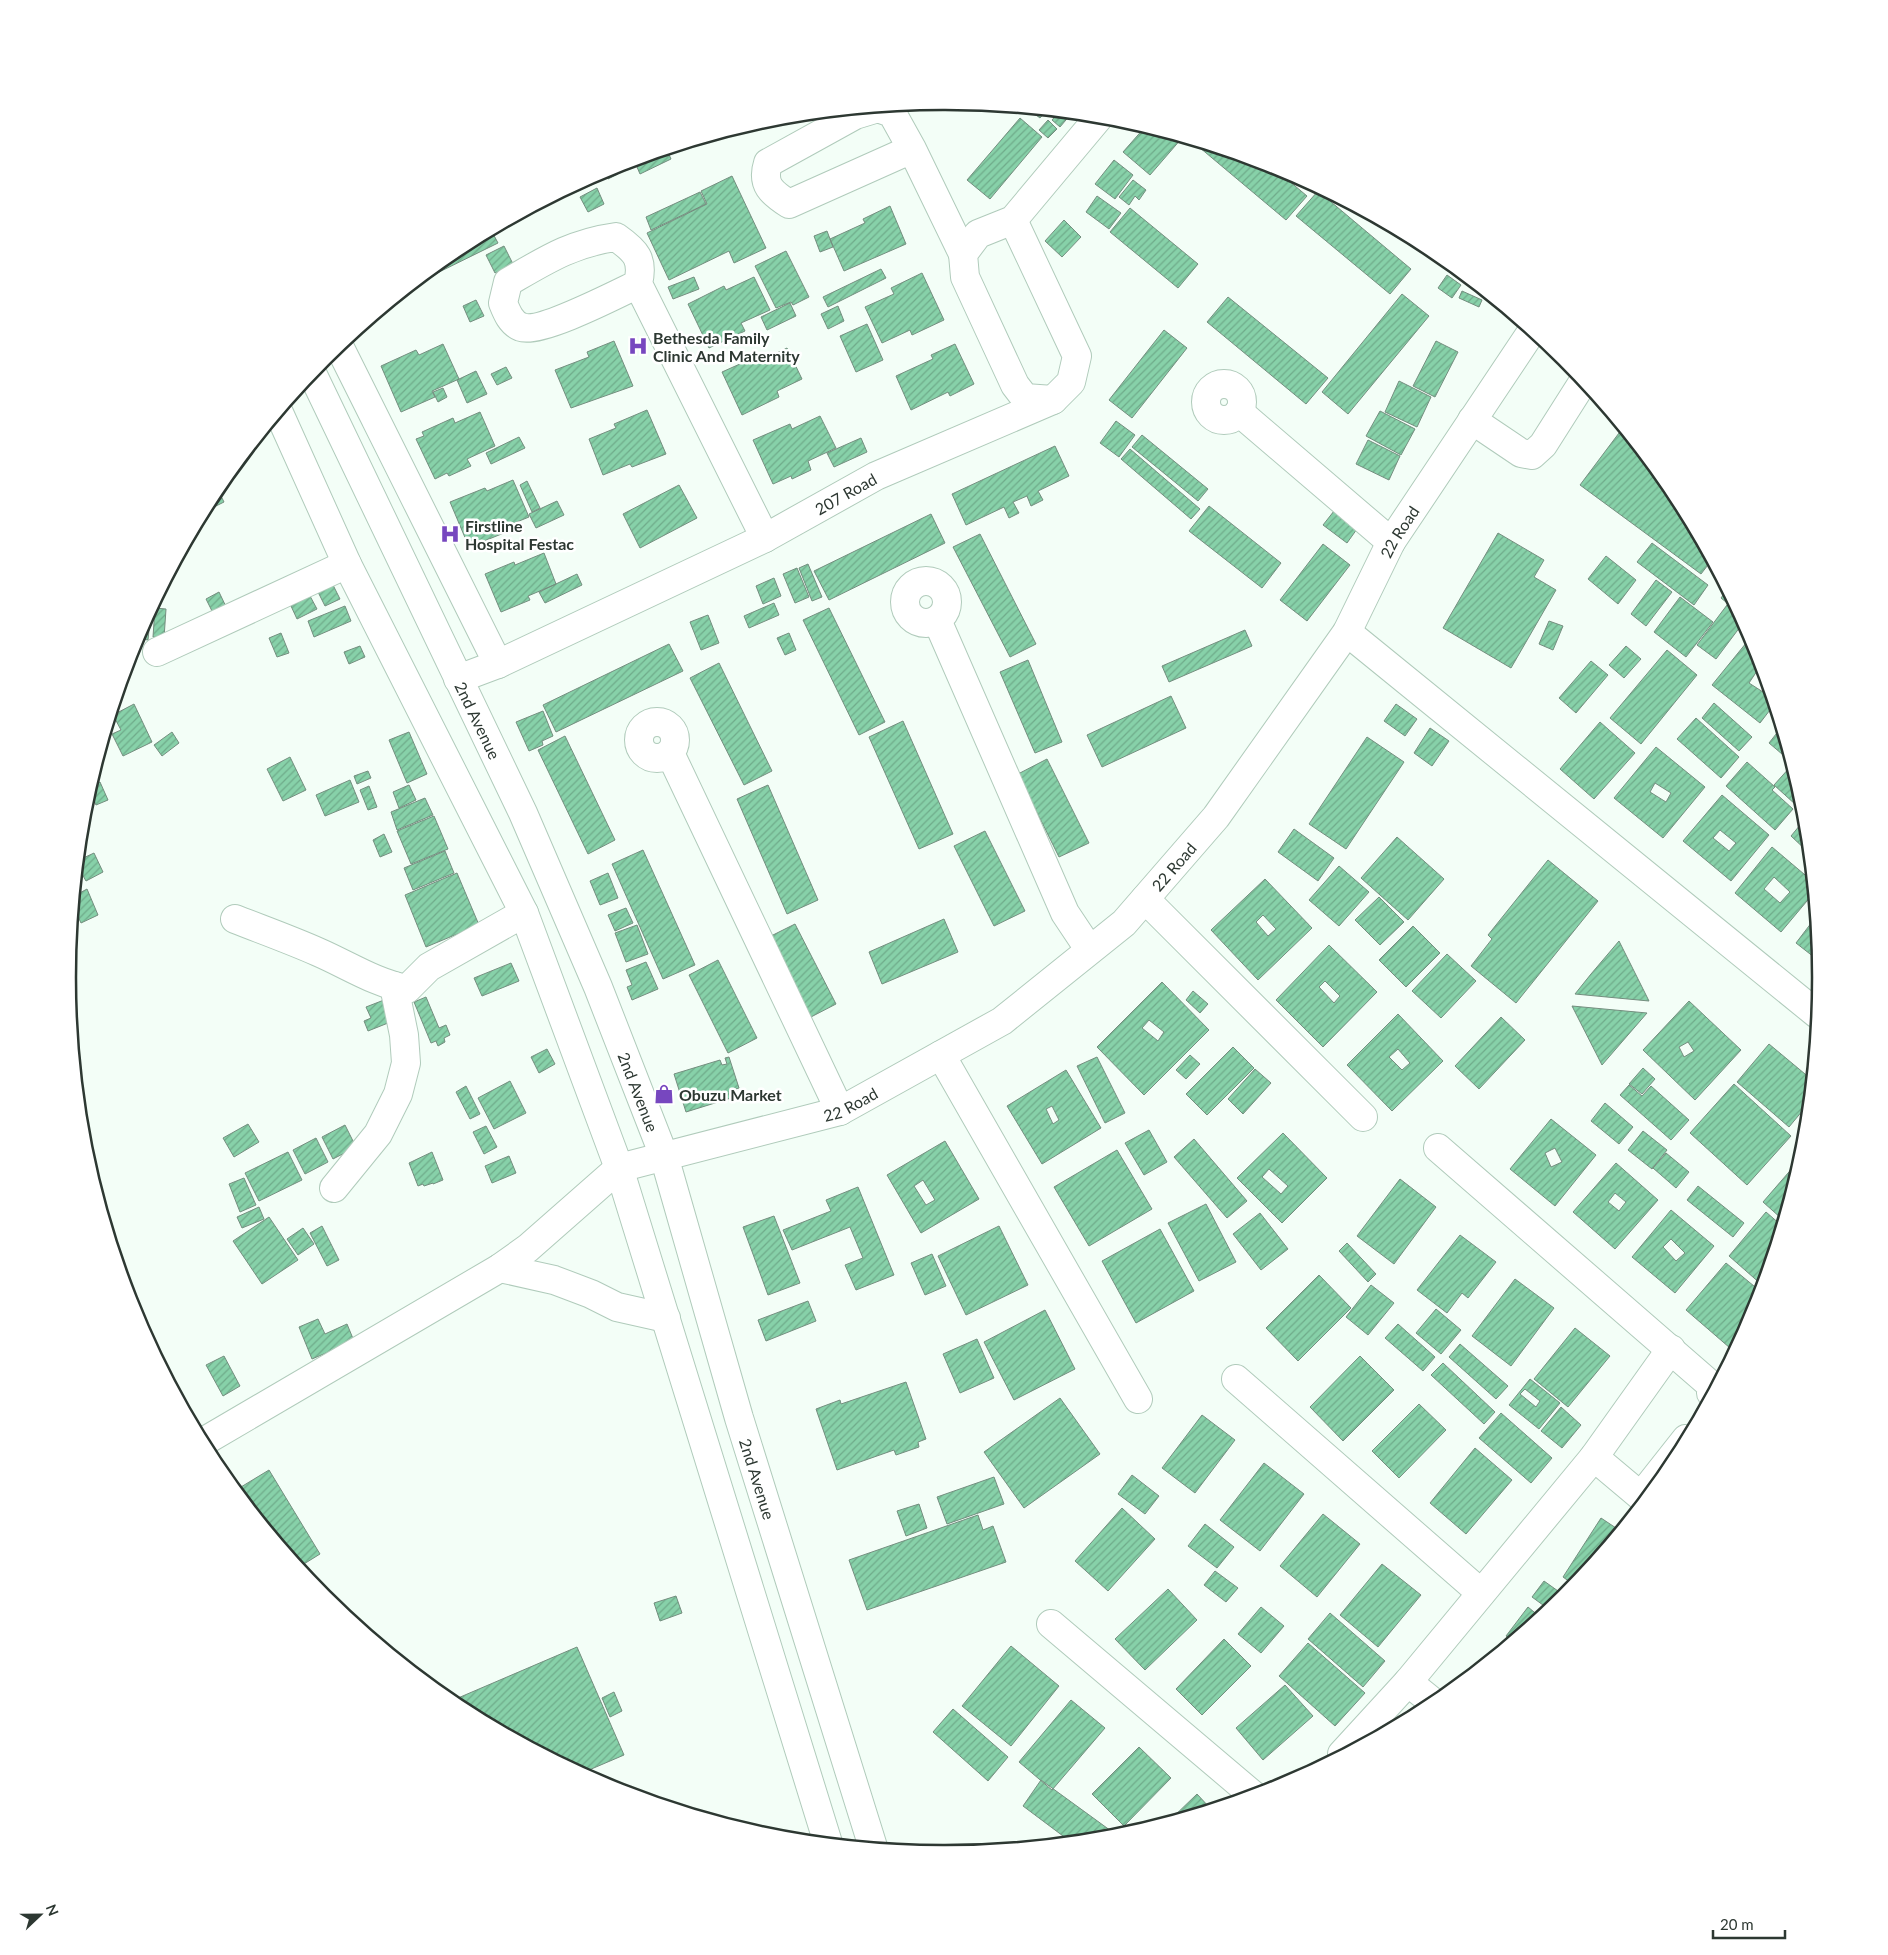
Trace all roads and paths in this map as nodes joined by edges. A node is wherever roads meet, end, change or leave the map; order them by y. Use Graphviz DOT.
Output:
graph roads {
  1 [pos="889,112"];
  2 [pos="857,115"];
  3 [pos="1094,123"];
  4 [pos="912,149"];
  5 [pos="1014,220"];
  6 [pos="964,254"];
  7 [pos="638,284"];
  8 [pos="1528,336"];
  9 [pos="342,353"];
  10 [pos="315,380"];
  11 [pos="1580,388"];
  12 [pos="1053,400"];
  13 [pos="1240,412"];
  14 [pos="281,418"];
  15 [pos="1472,420"];
  16 [pos="765,538"];
  17 [pos="1391,542"];
  18 [pos="347,564"];
  19 [pos="937,620"];
  20 [pos="1347,632"];
  21 [pos="157,652"];
  22 [pos="498,664"];
  23 [pos="458,679"];
  24 [pos="670,753"];
  25 [pos="1145,898"];
  26 [pos="524,913"];
  27 [pos="235,919"];
  28 [pos="1089,949"];
  29 [pos="394,986"];
  30 [pos="1811,1009"];
  31 [pos="941,1055"];
  32 [pos="840,1111"];
  33 [pos="1363,1117"];
  34 [pos="1438,1148"];
  35 [pos="664,1156"];
  36 [pos="619,1168"];
  37 [pos="334,1188"];
  38 [pos="500,1268"];
  39 [pos="666,1318"];
  40 [pos="1670,1349"];
  41 [pos="1236,1378"];
  42 [pos="1710,1384"];
  43 [pos="1138,1399"];
  44 [pos="209,1439"];
  45 [pos="1594,1457"];
  46 [pos="1640,1495"];
  47 [pos="1481,1593"];
  48 [pos="1051,1624"];
  49 [pos="1408,1682"];
  50 [pos="1427,1698"];
  51 [pos="1352,1743"];
  52 [pos="1247,1790"];
  53 [pos="827,1837"];
  54 [pos="871,1842"];
  1 -- 4 [label="street"];
  2 -- 4 [label="street"];
  3 -- 5 [label="street"];
  4 -- 6 [label="street"];
  5 -- 6 [label="street"];
  5 -- 12 [label="street, 207 Road"];
  6 -- 12 [label="street"];
  7 -- 7 [label="street"];
  7 -- 16 [label="street"];
  8 -- 15 [label="street, 22 Road"];
  9 -- 22 [label="street"];
  10 -- 23 [label="street, 2nd Avenue"];
  11 -- 15 [label="street"];
  12 -- 16 [label="street, 207 Road"];
  13 -- 17 [label="street"];
  14 -- 18 [label="street"];
  15 -- 17 [label="street, 22 Road"];
  16 -- 22 [label="street, 207 Road"];
  17 -- 20 [label="street, 22 Road"];
  18 -- 21 [label="street"];
  18 -- 26 [label="street"];
  19 -- 28 [label="street"];
  20 -- 25 [label="street, 22 Road"];
  20 -- 30 [label="street"];
  22 -- 23 [label="street, 207 Road"];
  23 -- 35 [label="street, 2nd Avenue"];
  24 -- 32 [label="street"];
  25 -- 28 [label="street, 22 Road"];
  25 -- 33 [label="street"];
  26 -- 29 [label="street"];
  26 -- 36 [label="street"];
  27 -- 29 [label="street"];
  28 -- 31 [label="street, 22 Road"];
  29 -- 37 [label="street"];
  31 -- 32 [label="street, 22 Road"];
  31 -- 43 [label="street"];
  32 -- 35 [label="street, 22 Road"];
  34 -- 40 [label="street"];
  35 -- 36 [label="street, 22 Road"];
  35 -- 54 [label="street, 2nd Avenue"];
  36 -- 38 [label="street"];
  36 -- 39 [label="street"];
  38 -- 39 [label="street"];
  38 -- 44 [label="street"];
  39 -- 53 [label="street"];
  40 -- 42 [label="street"];
  40 -- 45 [label="street"];
  41 -- 47 [label="street"];
  45 -- 46 [label="street"];
  45 -- 47 [label="street"];
  47 -- 49 [label="street"];
  48 -- 52 [label="street"];
  49 -- 50 [label="street"];
  49 -- 51 [label="street"];
}
